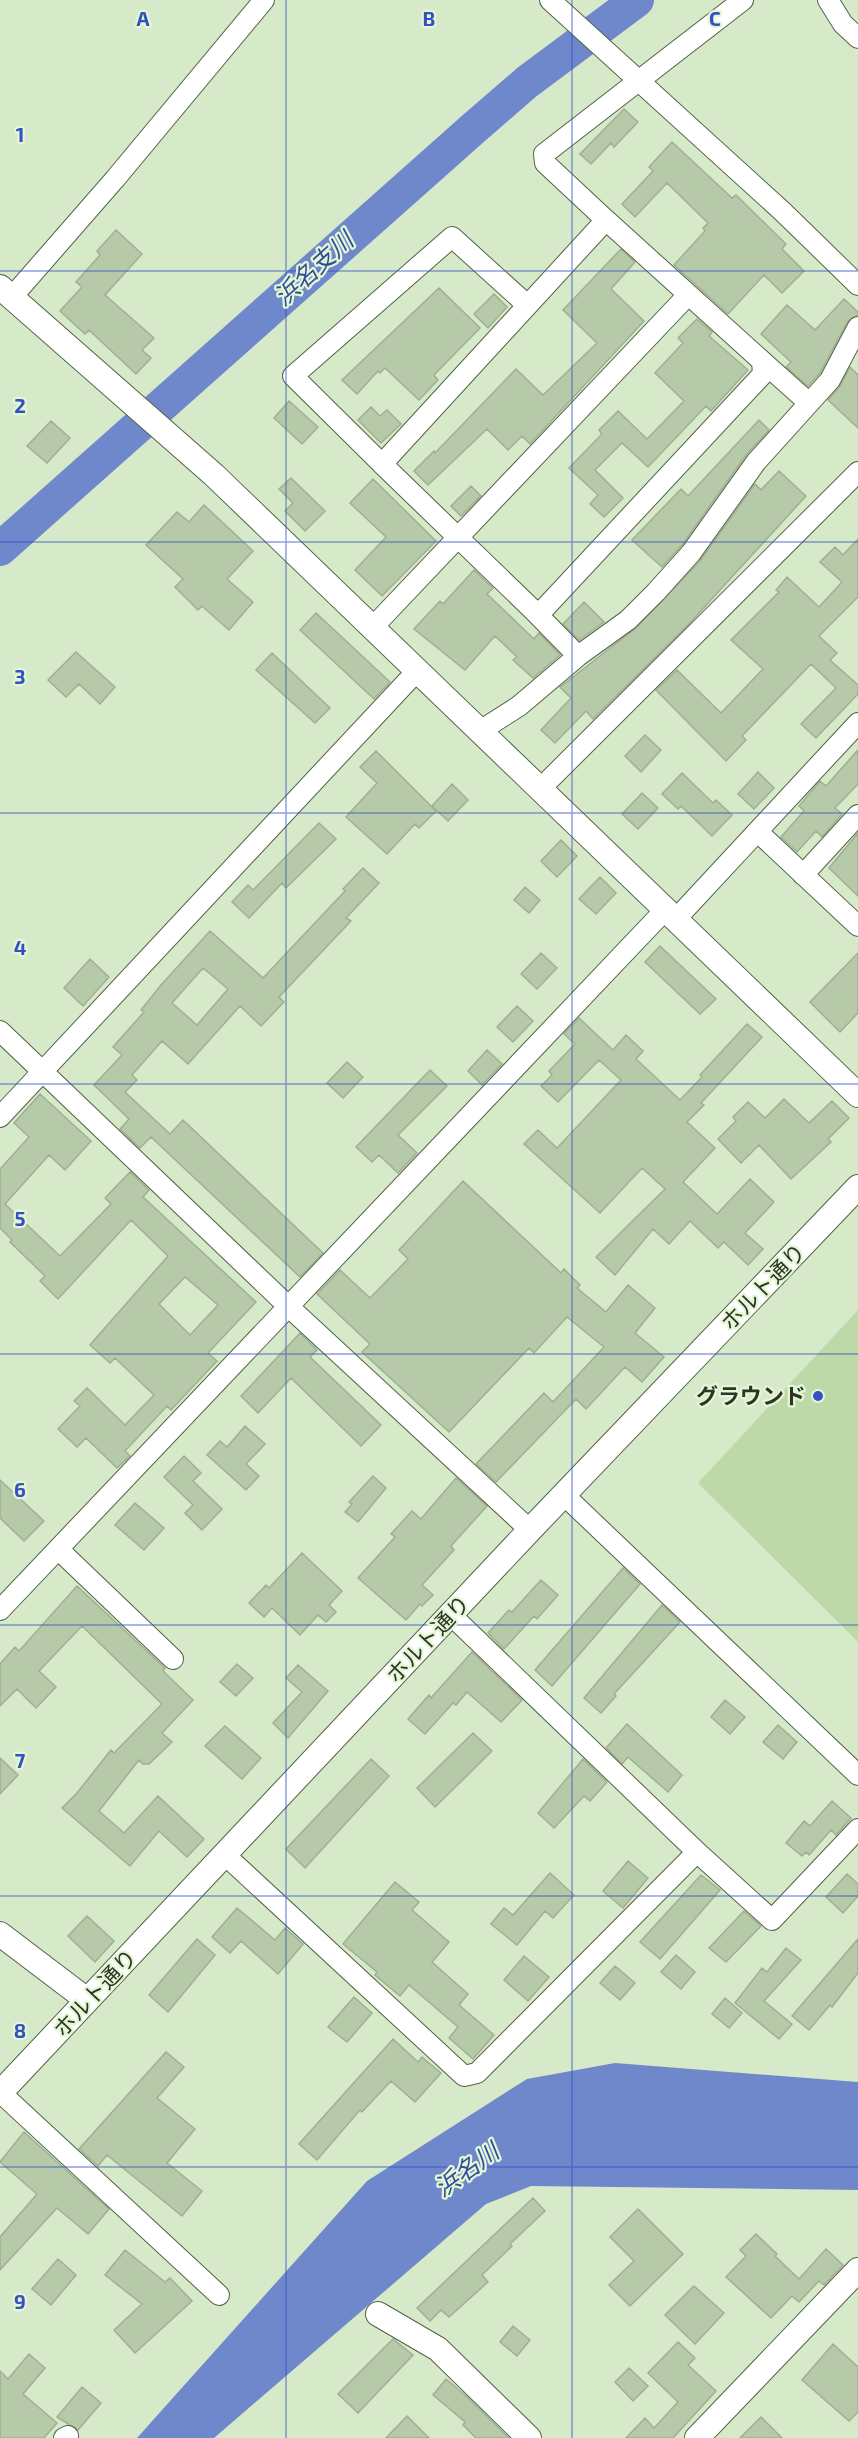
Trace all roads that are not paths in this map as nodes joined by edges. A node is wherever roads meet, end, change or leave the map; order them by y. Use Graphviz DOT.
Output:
graph roads {
  1 [pos="264,0"];
  2 [pos="550,0"];
  3 [pos="743,0"];
  4 [pos="828,0"];
  5 [pos="858,38"];
  6 [pos="639,82"];
  7 [pos="606,220"];
  8 [pos="858,285"];
  9 [pos="6,292"];
  10 [pos="688,295"];
  11 [pos="526,304"];
  12 [pos="858,327"];
  13 [pos="762,362"];
  14 [pos="809,403"];
  15 [pos="382,464"];
  16 [pos="858,472"];
  17 [pos="458,537"];
  18 [pos="533,610"];
  19 [pos="372,628"];
  20 [pos="578,656"];
  21 [pos="416,672"];
  22 [pos="858,723"];
  23 [pos="480,731"];
  24 [pos="541,788"];
  25 [pos="858,815"];
  26 [pos="758,832"];
  27 [pos="803,875"];
  28 [pos="670,915"];
  29 [pos="858,926"];
  30 [pos="0,1031"];
  31 [pos="43,1072"];
  32 [pos="858,1095"];
  33 [pos="0,1118"];
  34 [pos="858,1186"];
  35 [pos="289,1307"];
  36 [pos="564,1496"];
  37 [pos="530,1530"];
  38 [pos="58,1550"];
  39 [pos="0,1610"];
  40 [pos="451,1615"];
  41 [pos="173,1659"];
  42 [pos="858,1775"];
  43 [pos="858,1829"];
  44 [pos="697,1852"];
  45 [pos="224,1854"];
  46 [pos="0,1934"];
  47 [pos="87,2000"];
  48 [pos="0,2093"];
  49 [pos="858,2270"];
  50 [pos="219,2295"];
  51 [pos="378,2314"];
  52 [pos="529,2438"];
  53 [pos="697,2438"];
  1 -- 9 [label="street"];
  2 -- 6 [label="street"];
  3 -- 6 [label="street"];
  4 -- 5 [label="street"];
  6 -- 7 [label="street"];
  6 -- 8 [label="street"];
  7 -- 10 [label="street"];
  7 -- 11 [label="street"];
  9 -- 19 [label="street"];
  10 -- 13 [label="street"];
  10 -- 17 [label="street"];
  11 -- 15 [label="street"];
  11 -- 15 [label="street"];
  12 -- 14 [label="street"];
  13 -- 14 [label="street"];
  13 -- 18 [label="street"];
  14 -- 20 [label="street"];
  15 -- 17 [label="street"];
  16 -- 24 [label="street"];
  17 -- 18 [label="street"];
  17 -- 19 [label="street"];
  18 -- 20 [label="street"];
  19 -- 21 [label="street"];
  20 -- 23 [label="street"];
  21 -- 23 [label="street"];
  21 -- 31 [label="street"];
  22 -- 26 [label="street"];
  23 -- 24 [label="street"];
  24 -- 28 [label="street"];
  25 -- 27 [label="street"];
  26 -- 27 [label="street"];
  26 -- 28 [label="street"];
  27 -- 29 [label="street"];
  28 -- 32 [label="street"];
  28 -- 35 [label="street"];
  30 -- 31 [label="street"];
  31 -- 33 [label="street"];
  31 -- 35 [label="street"];
  34 -- 36 [label="street, ホルト通り"];
  35 -- 37 [label="street"];
  35 -- 38 [label="street"];
  36 -- 37 [label="street, ホルト通り"];
  36 -- 42 [label="street"];
  37 -- 40 [label="street, ホルト通り"];
  38 -- 39 [label="street"];
  38 -- 41 [label="street"];
  40 -- 44 [label="street"];
  40 -- 45 [label="street, ホルト通り"];
  43 -- 44 [label="street"];
  44 -- 45 [label="street"];
  45 -- 47 [label="street, ホルト通り"];
  46 -- 47 [label="street"];
  47 -- 48 [label="street, ホルト通り"];
  48 -- 50 [label="street"];
  49 -- 53 [label="street"];
  51 -- 52 [label="street"];
}
